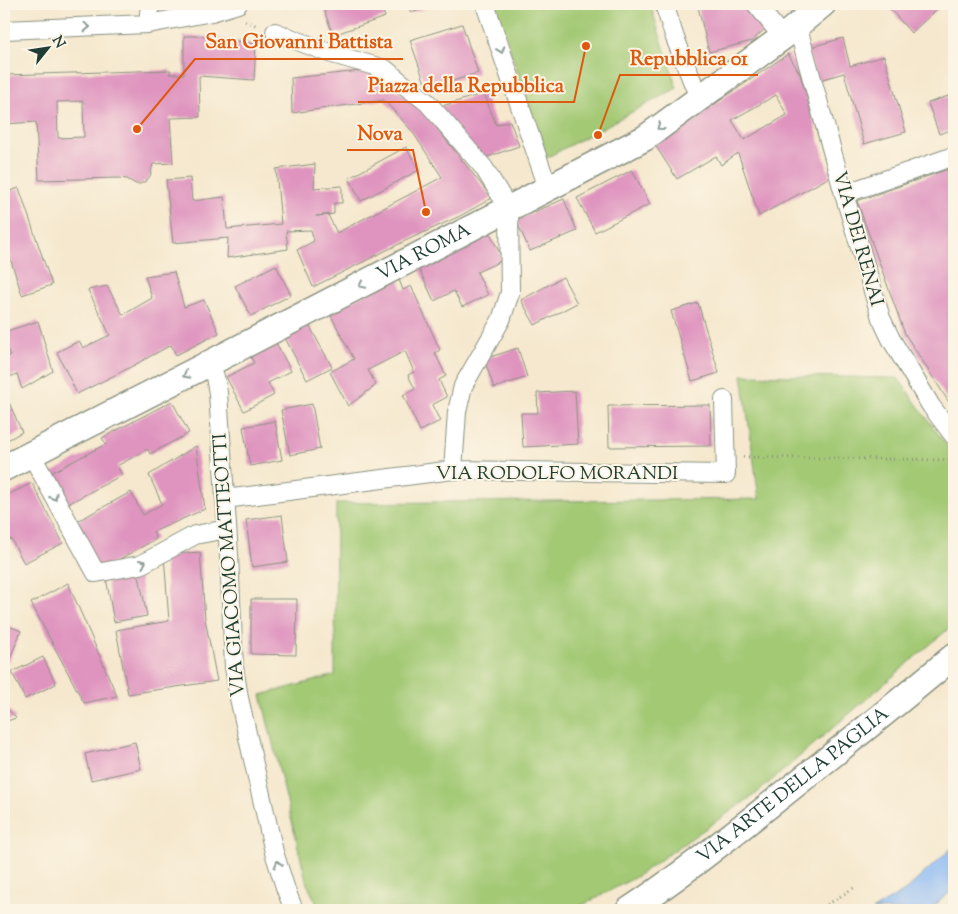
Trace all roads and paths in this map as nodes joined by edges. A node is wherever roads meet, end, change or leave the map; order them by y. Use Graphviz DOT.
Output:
graph roads {
  1 [pos="150,4"];
  2 [pos="238,4"];
  3 [pos="485,4"];
  4 [pos="664,4"];
  5 [pos="756,4"];
  6 [pos="823,4"];
  7 [pos="148,24"];
  8 [pos="787,27"];
  9 [pos="4,30"];
  10 [pos="275,32"];
  11 [pos="699,98"];
  12 [pos="954,156"];
  13 [pos="548,188"];
  14 [pos="844,194"];
  15 [pos="509,209"];
  16 [pos="210,363"];
  17 [pos="724,400"];
  18 [pos="954,436"];
  19 [pos="31,454"];
  20 [pos="725,456"];
  21 [pos="954,460"];
  22 [pos="4,468"];
  23 [pos="452,470"];
  24 [pos="225,499"];
  25 [pos="227,528"];
  26 [pos="954,656"];
  27 [pos="855,887"];
  28 [pos="294,910"];
  29 [pos="629,910"];
  30 [pos="820,910"];
  1 -- 7 [label="street"];
  2 -- 7 [label="street"];
  3 -- 13 [label="street, one-way"];
  4 -- 11 [label="street"];
  5 -- 8 [label="street"];
  6 -- 8 [label="main road, VIA ROMA"];
  9 -- 7 [label="street, one-way"];
  8 -- 11 [label="main road, VIA ROMA"];
  8 -- 14 [label="street, VIA DEI RENAI"];
  10 -- 15 [label="street"];
  11 -- 13 [label="main road, VIA ROMA, one-way"];
  12 -- 14 [label="street"];
  13 -- 15 [label="main road, VIA ROMA"];
  14 -- 18 [label="street, VIA DEI RENAI"];
  15 -- 16 [label="main road, VIA ROMA, one-way"];
  15 -- 23 [label="street"];
  16 -- 19 [label="main road, VIA ROMA, one-way"];
  16 -- 24 [label="street, VIA GIACOMO MATTEOTTI"];
  17 -- 20 [label="street, VIA RODOLFO MORANDI"];
  19 -- 22 [label="main road, VIA ROMA"];
  19 -- 25 [label="street, one-way"];
  20 -- 21 [label="path"];
  20 -- 23 [label="street, VIA RODOLFO MORANDI"];
  23 -- 24 [label="street, VIA RODOLFO MORANDI"];
  24 -- 25 [label="street, VIA GIACOMO MATTEOTTI"];
  28 -- 25 [label="street, VIA GIACOMO MATTEOTTI, one-way"];
  26 -- 29 [label="main road, VIA ARTE DELLA PAGLIA"];
  27 -- 30 [label="path"];
}
